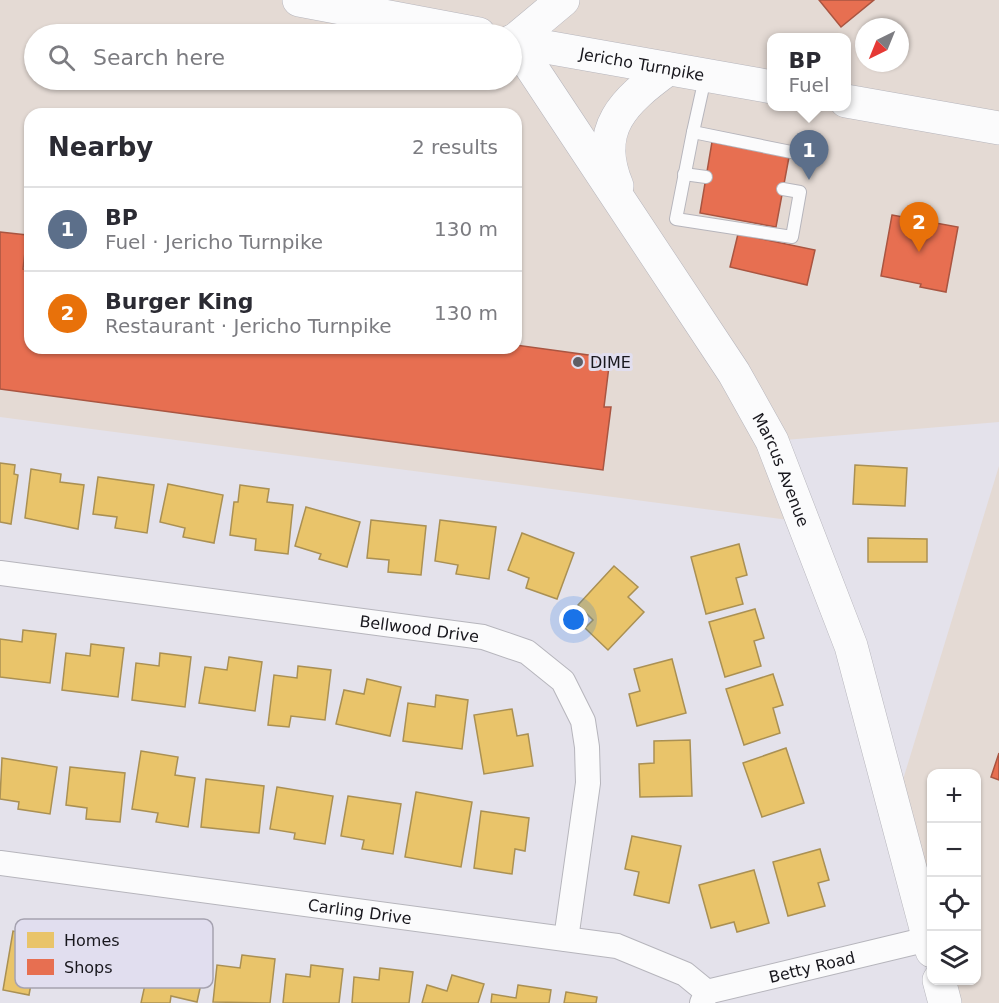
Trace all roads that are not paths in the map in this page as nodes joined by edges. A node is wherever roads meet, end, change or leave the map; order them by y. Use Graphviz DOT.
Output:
graph roads {
  1 [pos="299,0"];
  2 [pos="563,0"];
  3 [pos="426,24"];
  4 [pos="522,34"];
  5 [pos="522,43"];
  6 [pos="522,55"];
  7 [pos="668,69"];
  8 [pos="706,75"];
  9 [pos="767,86"];
  10 [pos="851,102"];
  11 [pos="999,128"];
  12 [pos="693,132"];
  13 [pos="806,155"];
  14 [pos="684,174"];
  15 [pos="706,177"];
  16 [pos="783,189"];
  17 [pos="645,241"];
  18 [pos="0,573"];
  19 [pos="0,863"];
  20 [pos="927,934"];
  21 [pos="566,939"];
  22 [pos="927,946"];
  23 [pos="940,985"];
  24 [pos="705,998"];
  25 [pos="945,1003"];
  1 -- 3 [label="main road"];
  2 -- 4 [label="main road"];
  5 -- 7 [label="main road, Jericho Turnpike"];
  6 -- 17 [label="main road, Marcus Avenue"];
  7 -- 8 [label="main road, Jericho Turnpike"];
  7 -- 17 [label="main road"];
  8 -- 9 [label="main road, Jericho Turnpike"];
  8 -- 12 [label="lane"];
  10 -- 11 [label="main road"];
  12 -- 13 [label="lane"];
  12 -- 14 [label="lane"];
  14 -- 15 [label="lane"];
  14 -- 16 [label="lane"];
  17 -- 20 [label="main road, Marcus Avenue"];
  18 -- 21 [label="street, Bellwood Drive"];
  19 -- 21 [label="street, Carling Drive"];
  21 -- 24 [label="street, Carling Drive"];
  22 -- 24 [label="street, Betty Road"];
  23 -- 25 [label="main road"];
}
